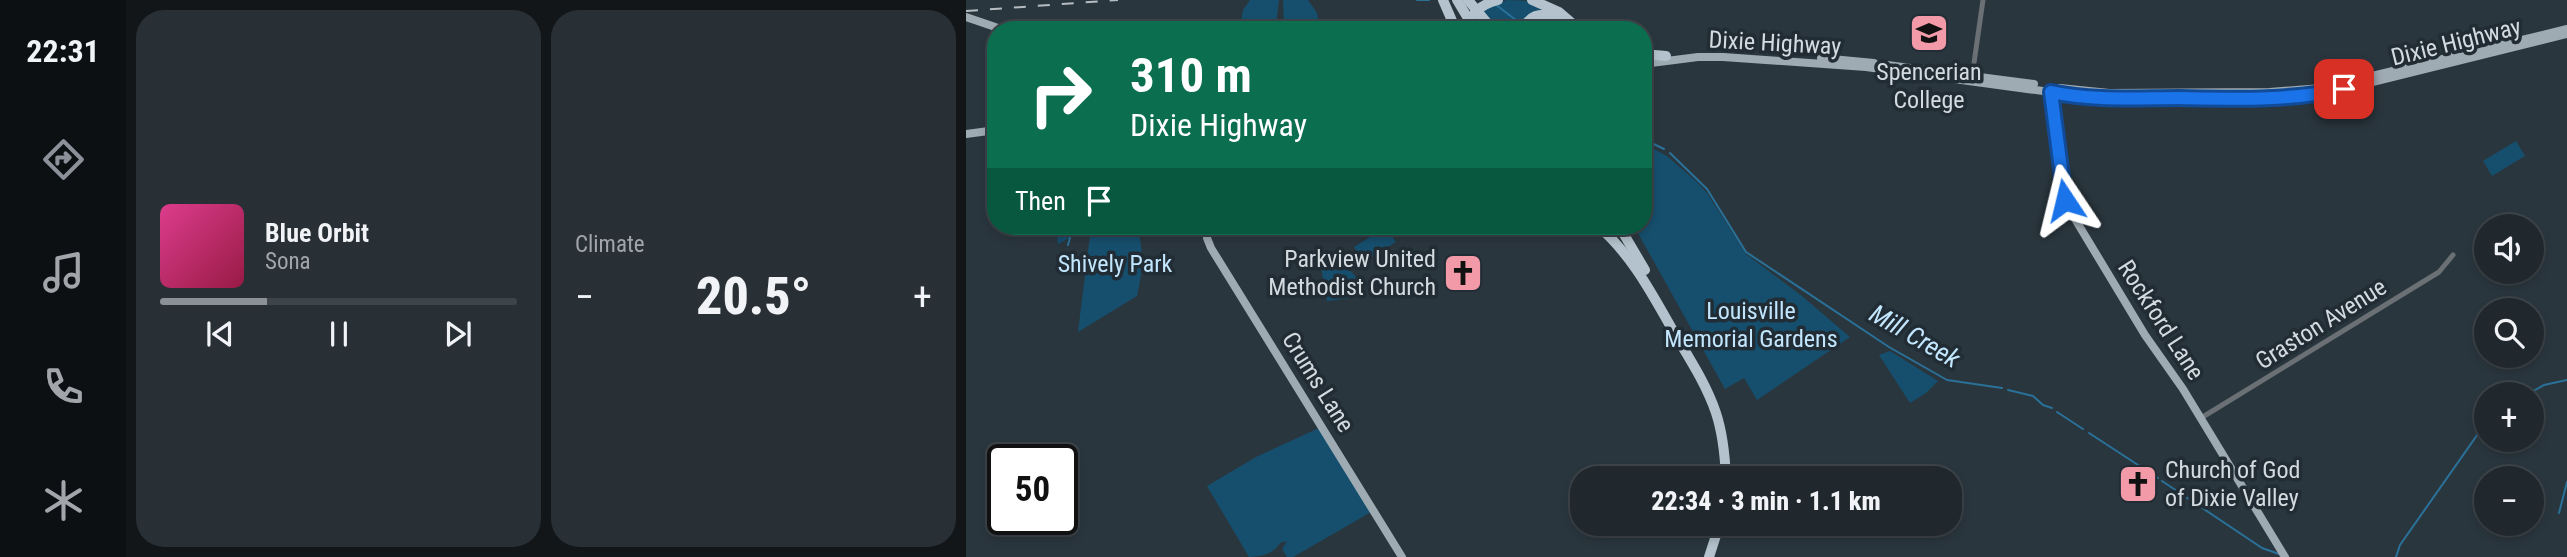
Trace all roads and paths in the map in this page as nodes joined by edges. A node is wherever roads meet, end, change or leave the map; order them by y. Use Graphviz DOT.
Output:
graph roads {
  1 [pos="1443,0"];
  2 [pos="1456,0"];
  3 [pos="1498,0"];
  4 [pos="1532,0"];
  5 [pos="1547,0"];
  6 [pos="1983,0"];
  7 [pos="1467,7"];
  8 [pos="966,18"];
  9 [pos="1452,21"];
  10 [pos="1472,21"];
  11 [pos="1485,21"];
  12 [pos="1529,21"];
  13 [pos="1557,21"];
  14 [pos="1570,21"];
  15 [pos="1571,21"];
  16 [pos="987,25"];
  17 [pos="2567,29"];
  18 [pos="2567,34"];
  19 [pos="1666,56"];
  20 [pos="1652,57"];
  21 [pos="1819,60"];
  22 [pos="1652,63"];
  23 [pos="1891,65"];
  24 [pos="1866,67"];
  25 [pos="2389,73"];
  26 [pos="1971,79"];
  27 [pos="2379,81"];
  28 [pos="2051,89"];
  29 [pos="2210,96"];
  30 [pos="987,131"];
  31 [pos="966,134"];
  32 [pos="1208,235"];
  33 [pos="1608,235"];
  34 [pos="1626,235"];
  35 [pos="2453,255"];
  36 [pos="2201,418"];
  37 [pos="1725,438"];
  38 [pos="1727,454"];
  39 [pos="1726,466"];
  40 [pos="1729,466"];
  41 [pos="1716,536"];
  42 [pos="1722,536"];
  43 [pos="1402,557"];
  44 [pos="1709,557"];
  45 [pos="1715,557"];
  46 [pos="2286,557"];
  1 -- 9 [label="highway"];
  2 -- 7 [label="highway"];
  3 -- 10 [label="highway"];
  4 -- 14 [label="highway"];
  5 -- 15 [label="highway"];
  6 -- 26 [label="street"];
  7 -- 11 [label="highway"];
  8 -- 16 [label="main road"];
  12 -- 13 [label="highway"];
  17 -- 25 [label="main road, Dixie Highway"];
  18 -- 27 [label="main road, Dixie Highway"];
  19 -- 20 [label="highway"];
  19 -- 21 [label="main road, Dixie Highway"];
  21 -- 22 [label="main road, Dixie Highway"];
  21 -- 23 [label="main road, Dixie Highway"];
  21 -- 24 [label="main road, Dixie Highway"];
  23 -- 24 [label="main road"];
  23 -- 26 [label="main road, Dixie Highway"];
  24 -- 26 [label="main road, Dixie Highway"];
  25 -- 27 [label="main road"];
  25 -- 29 [label="main road, Dixie Highway"];
  26 -- 28 [label="main road, Dixie Highway"];
  27 -- 29 [label="main road, Dixie Highway"];
  28 -- 29 [label="main road, Dixie Highway"];
  28 -- 36 [label="main road, Rockford Lane"];
  30 -- 31 [label="main road"];
  32 -- 43 [label="main road, Crums Lane"];
  33 -- 37 [label="highway"];
  34 -- 37 [label="highway"];
  35 -- 36 [label="street, Graston Avenue"];
  36 -- 46 [label="main road, Rockford Lane"];
  37 -- 38 [label="highway"];
  38 -- 39 [label="highway"];
  38 -- 40 [label="highway"];
  41 -- 44 [label="highway"];
  42 -- 45 [label="highway"];
}
